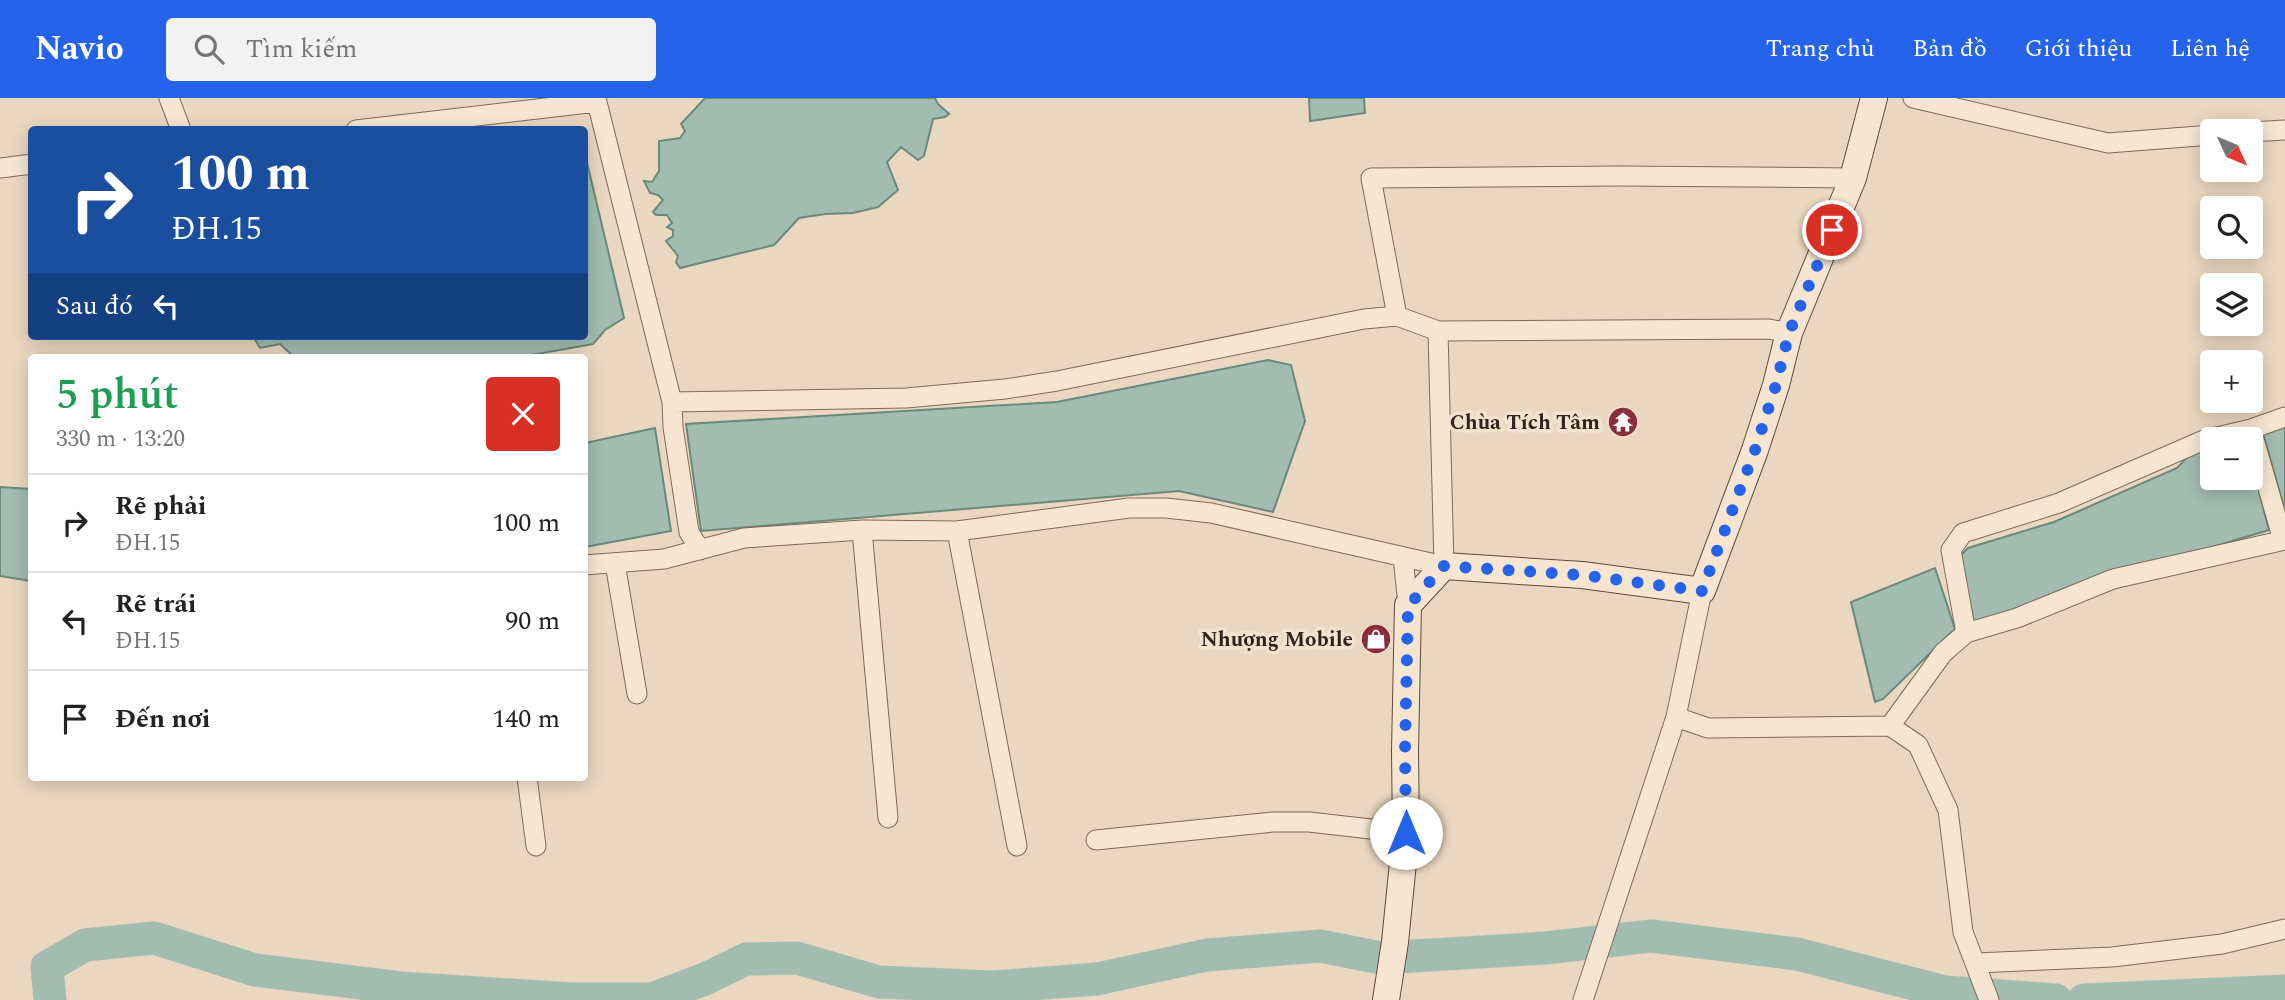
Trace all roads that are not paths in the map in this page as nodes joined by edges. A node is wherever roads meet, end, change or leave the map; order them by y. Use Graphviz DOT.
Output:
graph roads {
  1 [pos="169,98"];
  2 [pos="1874,98"];
  3 [pos="1913,98"];
  4 [pos="180,126"];
  5 [pos="390,126"];
  6 [pos="2285,130"];
  7 [pos="2263,131"];
  8 [pos="2200,136"];
  9 [pos="28,164"];
  10 [pos="0,168"];
  11 [pos="1853,178"];
  12 [pos="1397,316"];
  13 [pos="1438,331"];
  14 [pos="1789,333"];
  15 [pos="672,402"];
  16 [pos="2285,417"];
  17 [pos="2261,427"];
  18 [pos="2200,442"];
  19 [pos="2263,471"];
  20 [pos="862,530"];
  21 [pos="957,531"];
  22 [pos="2282,535"];
  23 [pos="700,550"];
  24 [pos="1403,557"];
  25 [pos="615,563"];
  26 [pos="588,565"];
  27 [pos="1444,566"];
  28 [pos="1702,591"];
  29 [pos="1408,606"];
  30 [pos="1965,628"];
  31 [pos="637,694"];
  32 [pos="1676,717"];
  33 [pos="1890,726"];
  34 [pos="528,781"];
  35 [pos="888,818"];
  36 [pos="1406,833"];
  37 [pos="1096,840"];
  38 [pos="536,846"];
  39 [pos="1017,846"];
  40 [pos="2285,929"];
  41 [pos="1979,970"];
  42 [pos="1584,998"];
  43 [pos="1386,1000"];
  44 [pos="1989,1000"];
  1 -- 4 [label="street"];
  2 -- 11 [label="main road"];
  3 -- 8 [label="street"];
  5 -- 15 [label="street"];
  6 -- 7 [label="street"];
  9 -- 10 [label="street"];
  11 -- 12 [label="street"];
  11 -- 14 [label="main road"];
  12 -- 13 [label="street"];
  12 -- 15 [label="street"];
  13 -- 14 [label="street"];
  13 -- 27 [label="street"];
  14 -- 28 [label="main road"];
  15 -- 23 [label="street"];
  16 -- 17 [label="street"];
  18 -- 30 [label="street"];
  19 -- 22 [label="street"];
  20 -- 21 [label="street"];
  20 -- 23 [label="street"];
  20 -- 35 [label="street"];
  21 -- 24 [label="street"];
  21 -- 39 [label="street"];
  22 -- 30 [label="street"];
  23 -- 25 [label="street"];
  24 -- 27 [label="street"];
  24 -- 29 [label="street"];
  25 -- 26 [label="street"];
  25 -- 31 [label="street"];
  27 -- 28 [label="main road"];
  27 -- 29 [label="main road"];
  28 -- 32 [label="street"];
  29 -- 36 [label="main road"];
  30 -- 33 [label="street"];
  32 -- 33 [label="street"];
  32 -- 42 [label="street"];
  33 -- 41 [label="street"];
  34 -- 38 [label="street"];
  36 -- 37 [label="street"];
  36 -- 43 [label="main road"];
  40 -- 41 [label="street"];
  41 -- 44 [label="street"];
}
